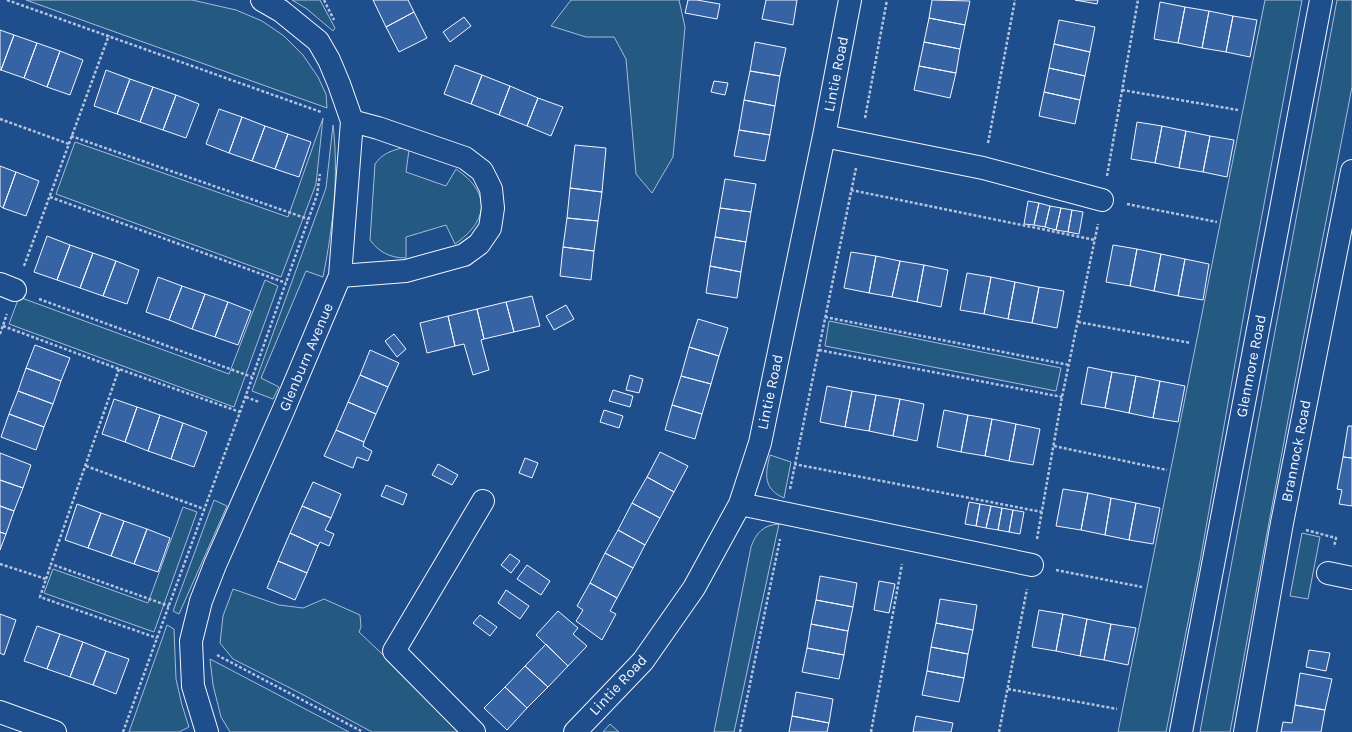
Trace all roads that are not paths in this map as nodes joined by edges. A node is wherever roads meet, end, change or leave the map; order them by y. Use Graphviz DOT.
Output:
graph roads {
  1 [pos="262,0"];
  2 [pos="850,0"];
  3 [pos="1321,0"];
  4 [pos="352,121"];
  5 [pos="824,136"];
  6 [pos="1352,171"];
  7 [pos="1102,200"];
  8 [pos="1344,246"];
  9 [pos="340,276"];
  10 [pos="483,502"];
  11 [pos="740,504"];
  12 [pos="1032,565"];
  13 [pos="1328,573"];
  14 [pos="1352,578"];
  15 [pos="0,712"];
  16 [pos="55,732"];
  17 [pos="207,732"];
  18 [pos="474,732"];
  19 [pos="575,732"];
  20 [pos="1181,732"];
  21 [pos="1245,732"];
  1 -- 4 [label="street, Glenburn Avenue"];
  2 -- 5 [label="street, Lintie Road"];
  3 -- 20 [label="street, Glenmore Road"];
  4 -- 9 [label="street, Glenburn Avenue"];
  4 -- 9 [label="street"];
  5 -- 7 [label="street"];
  5 -- 11 [label="street, Lintie Road"];
  6 -- 8 [label="street, Brannock Road"];
  8 -- 21 [label="street, Brannock Road"];
  9 -- 17 [label="street, Glenburn Avenue"];
  10 -- 18 [label="street"];
  11 -- 12 [label="street"];
  11 -- 19 [label="street, Lintie Road"];
  13 -- 14 [label="street"];
  15 -- 16 [label="street"];
}
